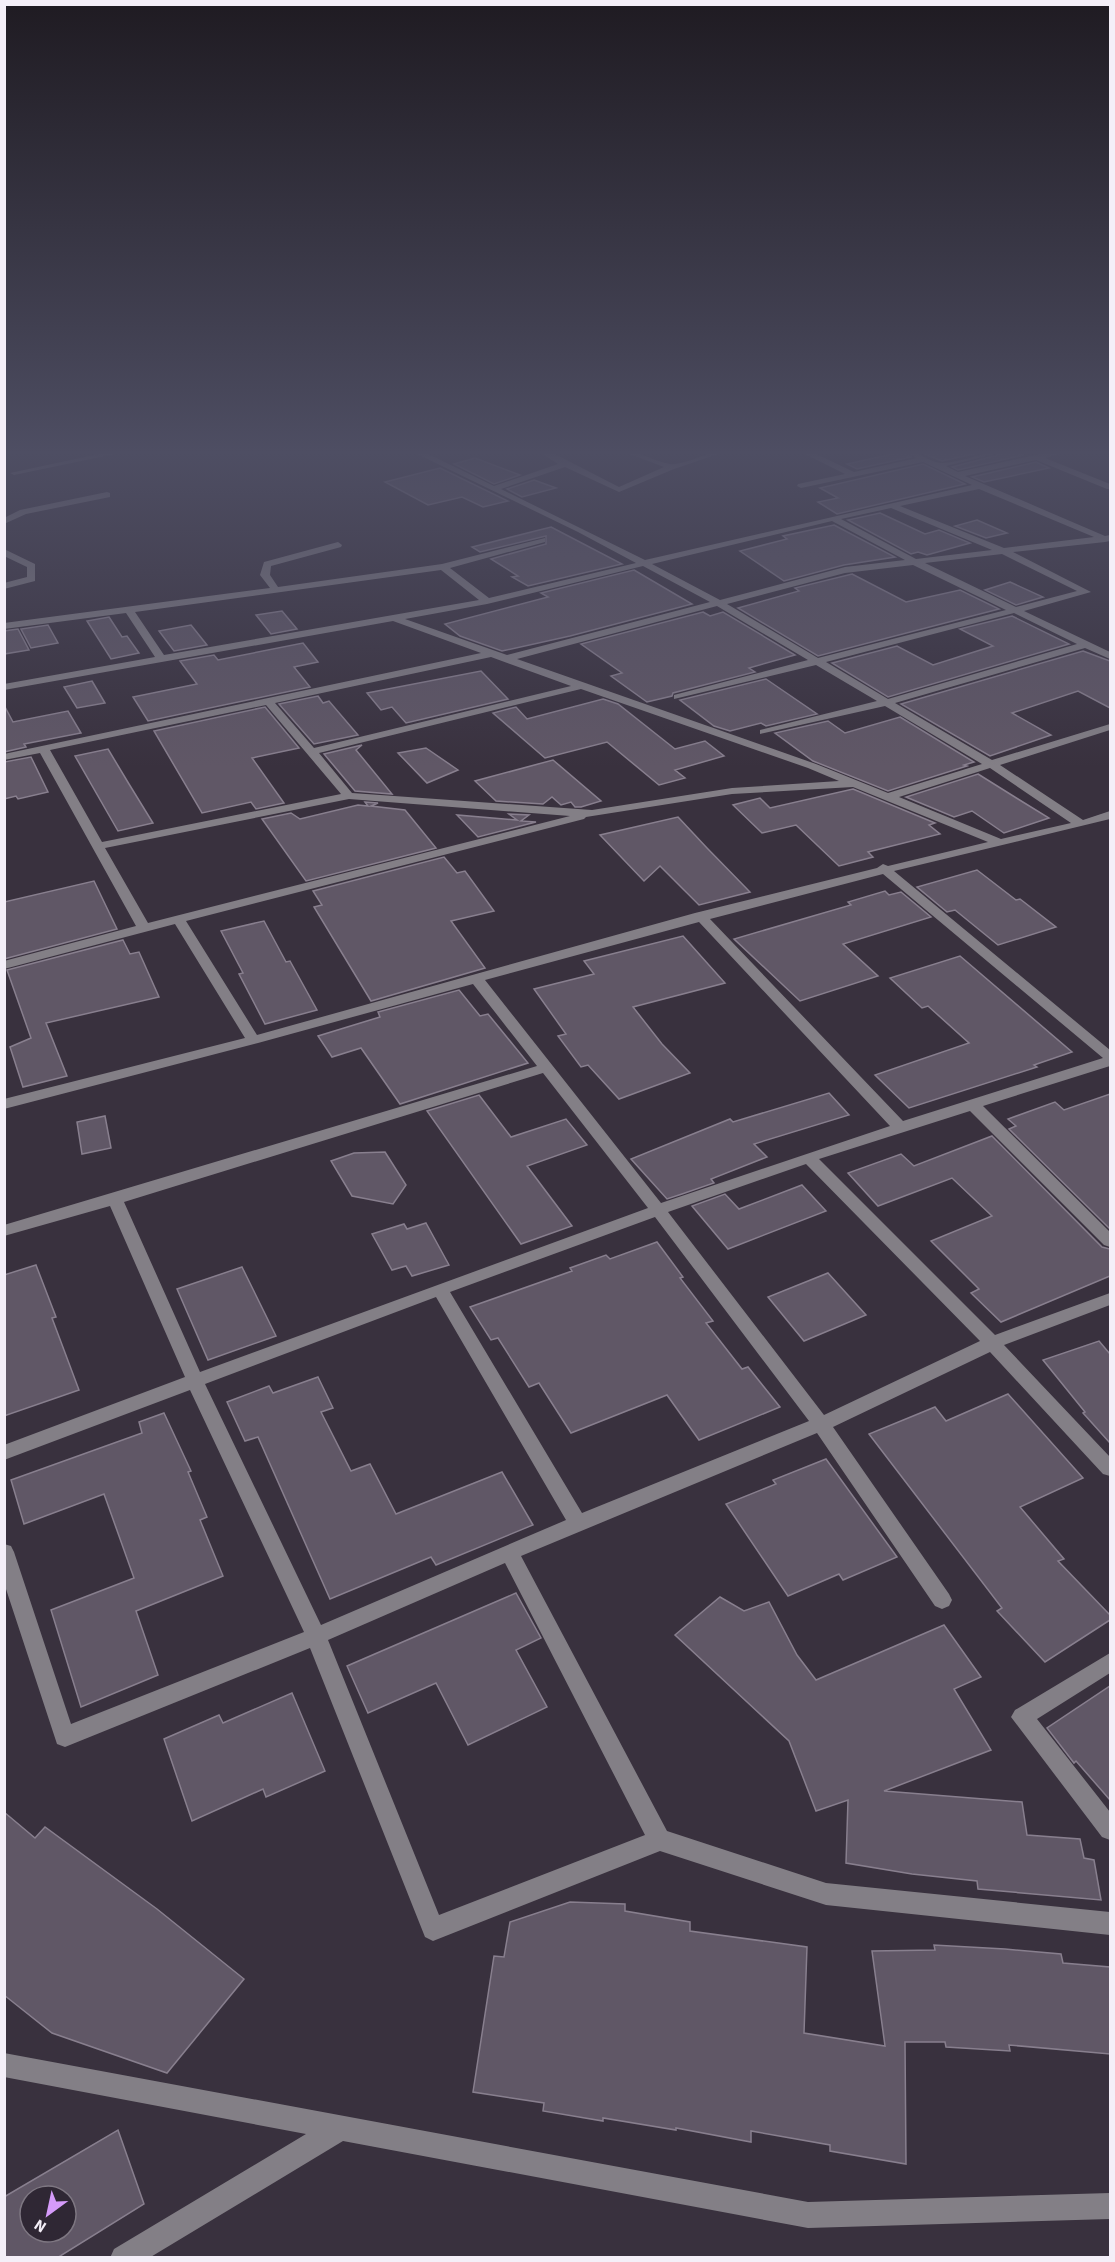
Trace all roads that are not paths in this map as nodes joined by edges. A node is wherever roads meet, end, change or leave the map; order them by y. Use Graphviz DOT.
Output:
graph roads {
  1 [pos="11,556"];
  2 [pos="299,556"];
  3 [pos="485,556"];
  4 [pos="627,556"];
  5 [pos="678,556"];
  6 [pos="903,556"];
  7 [pos="967,556"];
  8 [pos="1013,556"];
  9 [pos="915,562"];
  10 [pos="643,564"];
  11 [pos="443,567"];
  12 [pos="4,586"];
  13 [pos="276,590"];
  14 [pos="487,602"];
  15 [pos="717,602"];
  16 [pos="129,610"];
  17 [pos="1014,610"];
  18 [pos="396,618"];
  19 [pos="4,626"];
  20 [pos="1110,642"];
  21 [pos="1092,646"];
  22 [pos="490,654"];
  23 [pos="1110,656"];
  24 [pos="161,658"];
  25 [pos="505,659"];
  26 [pos="814,661"];
  27 [pos="582,686"];
  28 [pos="4,687"];
  29 [pos="678,697"];
  30 [pos="269,702"];
  31 [pos="884,703"];
  32 [pos="1110,727"];
  33 [pos="764,732"];
  34 [pos="44,749"];
  35 [pos="311,752"];
  36 [pos="4,757"];
  37 [pos="989,764"];
  38 [pos="855,783"];
  39 [pos="349,796"];
  40 [pos="887,797"];
  41 [pos="592,814"];
  42 [pos="1110,815"];
  43 [pos="1081,824"];
  44 [pos="999,842"];
  45 [pos="98,846"];
  46 [pos="883,868"];
  47 [pos="700,916"];
  48 [pos="179,920"];
  49 [pos="144,928"];
  50 [pos="4,965"];
  51 [pos="476,978"];
  52 [pos="253,1040"];
  53 [pos="1110,1057"];
  54 [pos="1110,1062"];
  55 [pos="548,1067"];
  56 [pos="4,1104"];
  57 [pos="974,1106"];
  58 [pos="900,1127"];
  59 [pos="808,1157"];
  60 [pos="115,1199"];
  61 [pos="658,1210"];
  62 [pos="4,1231"];
  63 [pos="1110,1241"];
  64 [pos="440,1289"];
  65 [pos="1110,1299"];
  66 [pos="992,1343"];
  67 [pos="195,1381"];
  68 [pos="821,1425"];
  69 [pos="4,1453"];
  70 [pos="1110,1468"];
  71 [pos="578,1523"];
  72 [pos="4,1552"];
  73 [pos="509,1552"];
  74 [pos="942,1600"];
  75 [pos="316,1636"];
  76 [pos="1110,1662"];
  77 [pos="1110,1829"];
  78 [pos="660,1840"];
  79 [pos="1110,1924"];
  80 [pos="4,2065"];
  81 [pos="340,2128"];
  82 [pos="1110,2206"];
  83 [pos="123,2258"];
  1 -- 12 [label="street"];
  2 -- 13 [label="street"];
  3 -- 11 [label="street"];
  4 -- 10 [label="street"];
  5 -- 10 [label="street"];
  6 -- 9 [label="street"];
  7 -- 9 [label="street"];
  8 -- 17 [label="street"];
  9 -- 15 [label="street"];
  9 -- 17 [label="street"];
  10 -- 14 [label="street"];
  10 -- 15 [label="street"];
  11 -- 13 [label="street"];
  11 -- 14 [label="street"];
  13 -- 16 [label="street"];
  14 -- 18 [label="street"];
  15 -- 25 [label="street"];
  15 -- 26 [label="street"];
  16 -- 19 [label="street"];
  16 -- 24 [label="street"];
  17 -- 21 [label="street"];
  17 -- 26 [label="street"];
  18 -- 22 [label="street"];
  18 -- 24 [label="street"];
  20 -- 21 [label="street"];
  21 -- 23 [label="street"];
  21 -- 31 [label="street"];
  22 -- 25 [label="street"];
  22 -- 30 [label="street"];
  24 -- 28 [label="street"];
  25 -- 27 [label="street"];
  26 -- 29 [label="street"];
  26 -- 31 [label="street"];
  27 -- 35 [label="street"];
  27 -- 38 [label="street"];
  30 -- 34 [label="street"];
  30 -- 35 [label="street"];
  31 -- 33 [label="street"];
  31 -- 37 [label="street"];
  32 -- 37 [label="street"];
  34 -- 36 [label="street"];
  34 -- 45 [label="street"];
  35 -- 39 [label="street"];
  37 -- 40 [label="street"];
  37 -- 43 [label="street"];
  38 -- 40 [label="street"];
  38 -- 41 [label="street"];
  39 -- 41 [label="street"];
  39 -- 45 [label="street"];
  40 -- 44 [label="street"];
  41 -- 48 [label="street"];
  42 -- 43 [label="street"];
  43 -- 44 [label="street"];
  44 -- 46 [label="street"];
  45 -- 49 [label="street"];
  46 -- 47 [label="street"];
  46 -- 53 [label="street"];
  47 -- 51 [label="street"];
  47 -- 58 [label="street"];
  48 -- 49 [label="street"];
  48 -- 52 [label="street"];
  49 -- 50 [label="street"];
  51 -- 52 [label="street"];
  51 -- 55 [label="street"];
  52 -- 56 [label="street"];
  54 -- 57 [label="street"];
  55 -- 60 [label="street"];
  55 -- 61 [label="street"];
  57 -- 58 [label="street"];
  57 -- 63 [label="street"];
  58 -- 59 [label="street"];
  59 -- 61 [label="street"];
  59 -- 66 [label="street"];
  60 -- 62 [label="street"];
  60 -- 67 [label="street"];
  61 -- 64 [label="street"];
  61 -- 68 [label="street"];
  64 -- 67 [label="street"];
  64 -- 71 [label="street"];
  65 -- 66 [label="street"];
  66 -- 68 [label="street"];
  66 -- 70 [label="street"];
  67 -- 69 [label="street"];
  67 -- 75 [label="street"];
  68 -- 71 [label="street"];
  68 -- 74 [label="street"];
  71 -- 73 [label="street"];
  72 -- 75 [label="street"];
  73 -- 75 [label="street"];
  73 -- 78 [label="street"];
  75 -- 78 [label="street"];
  76 -- 77 [label="street"];
  78 -- 79 [label="street"];
  80 -- 81 [label="street"];
  81 -- 82 [label="street"];
  81 -- 83 [label="street"];
}
